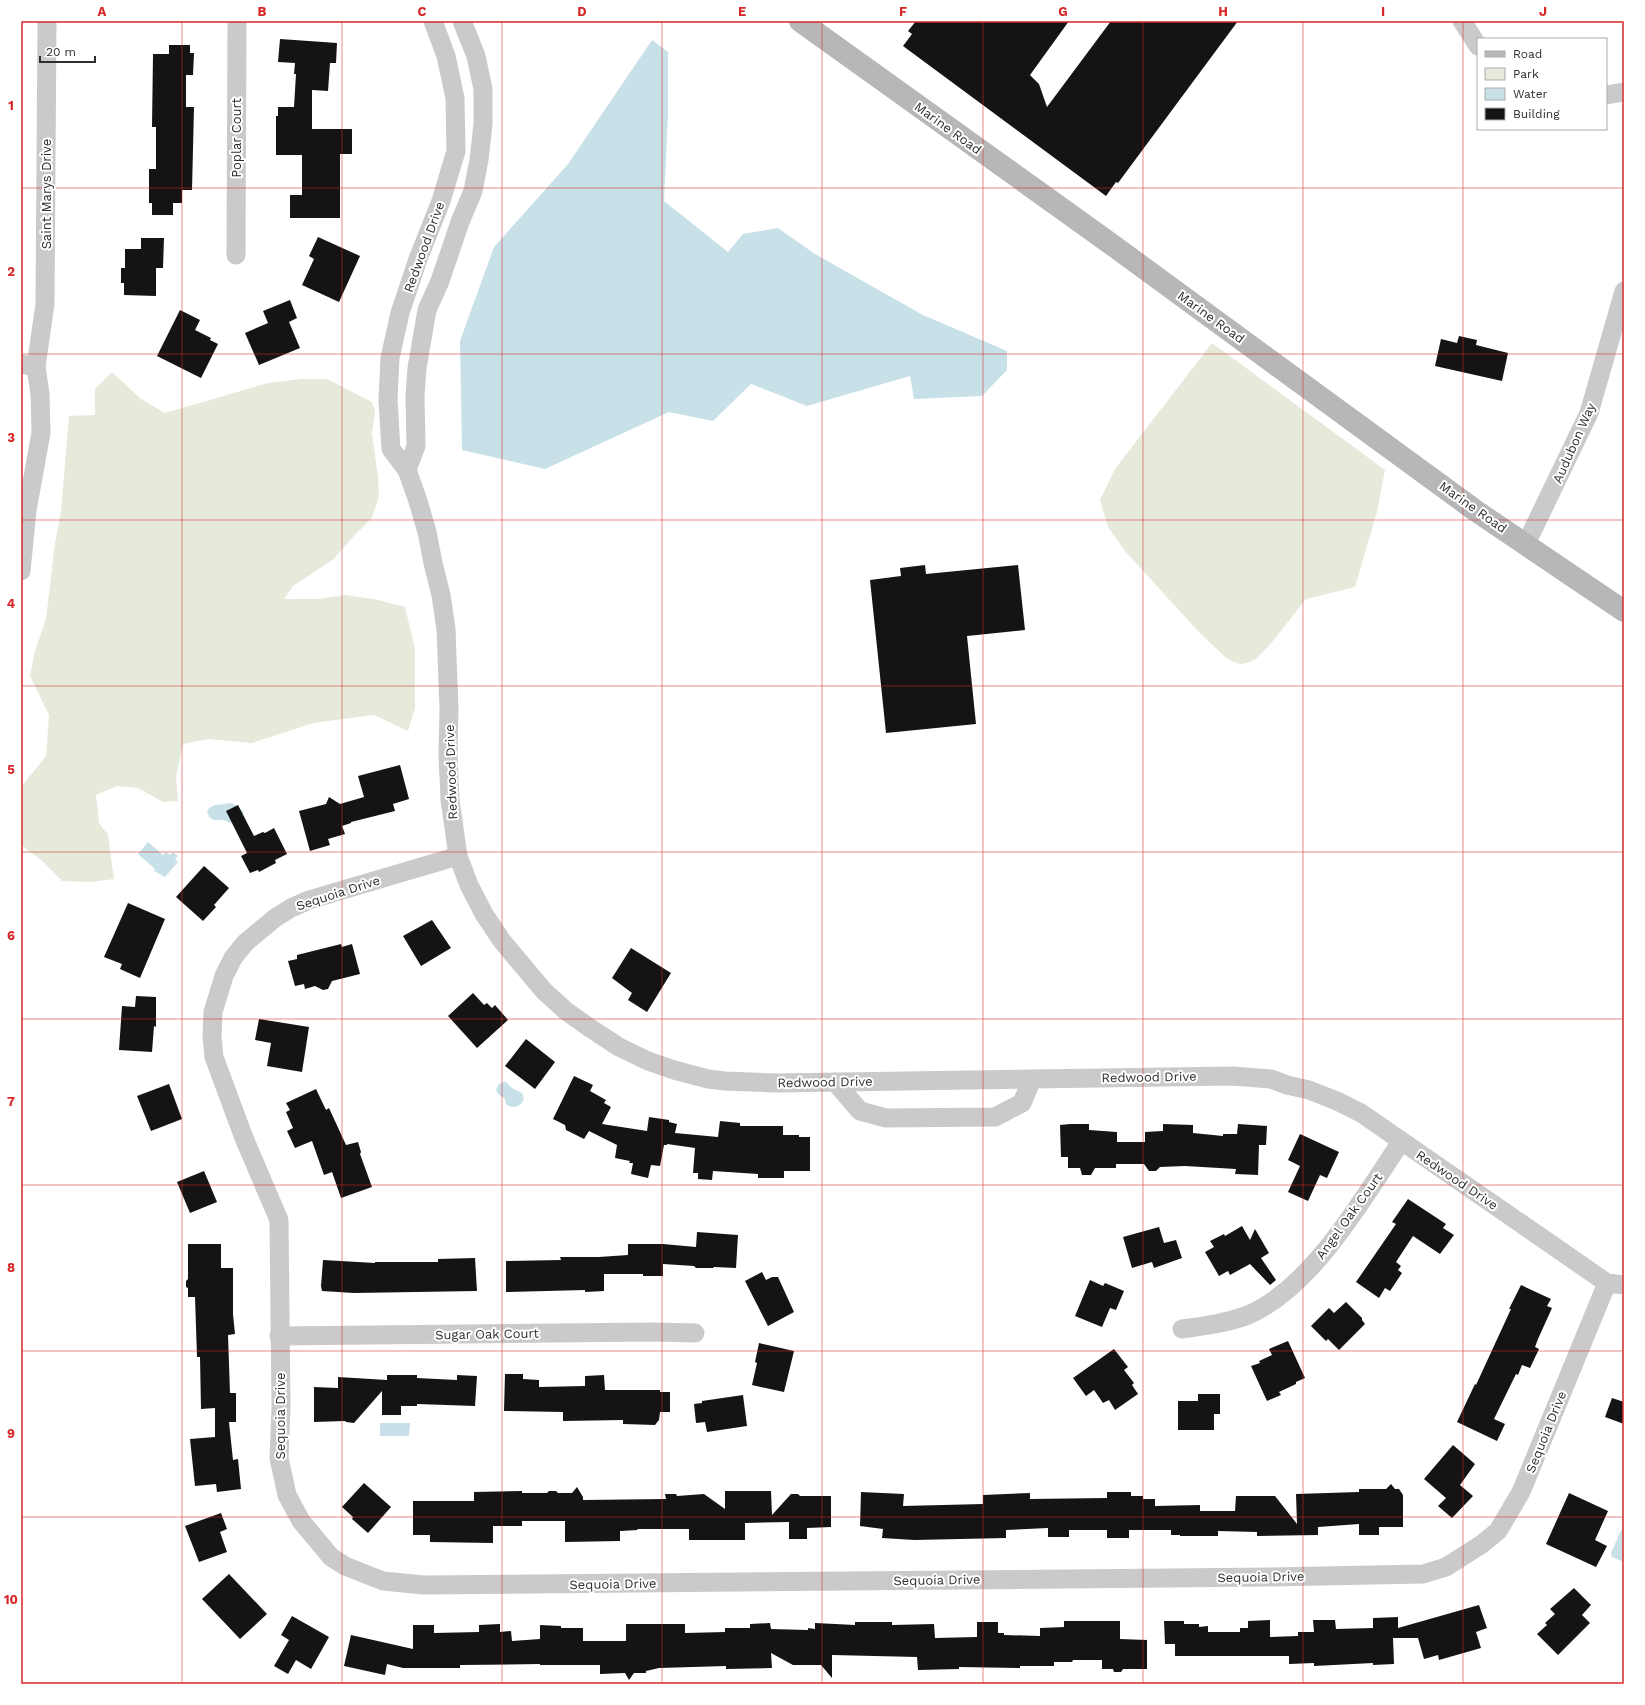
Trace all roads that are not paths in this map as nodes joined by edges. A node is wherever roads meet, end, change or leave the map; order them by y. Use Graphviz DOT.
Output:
graph roads {
  1 [pos="47,21"];
  2 [pos="237,21"];
  3 [pos="433,21"];
  4 [pos="462,21"];
  5 [pos="800,21"];
  6 [pos="1462,21"];
  7 [pos="1477,44"];
  8 [pos="1624,92"];
  9 [pos="1607,95"];
  10 [pos="236,255"];
  11 [pos="1624,291"];
  12 [pos="29,366"];
  13 [pos="407,470"];
  14 [pos="1526,544"];
  15 [pos="21,571"];
  16 [pos="1624,611"];
  17 [pos="458,856"];
  18 [pos="1032,1079"];
  19 [pos="835,1082"];
  20 [pos="1401,1142"];
  21 [pos="1616,1284"];
  22 [pos="1182,1329"];
  23 [pos="695,1333"];
  24 [pos="279,1336"];
  1 -- 12 [label="street, Saint Marys Drive"];
  2 -- 10 [label="street, Poplar Court"];
  3 -- 13 [label="street, Redwood Drive"];
  4 -- 13 [label="street, Redwood Drive"];
  5 -- 14 [label="main road, Marine Road"];
  6 -- 7 [label="street"];
  8 -- 9 [label="street"];
  11 -- 14 [label="street, Audubon Way"];
  12 -- 15 [label="street, Saint Marys Drive"];
  13 -- 17 [label="street, Redwood Drive"];
  14 -- 16 [label="main road, Marine Road"];
  17 -- 19 [label="street, Redwood Drive"];
  17 -- 24 [label="street, Sequoia Drive"];
  18 -- 19 [label="street, Redwood Drive"];
  18 -- 19 [label="street"];
  18 -- 20 [label="street, Redwood Drive"];
  20 -- 21 [label="street, Redwood Drive"];
  20 -- 22 [label="street, Angel Oak Court"];
  21 -- 24 [label="street, Sequoia Drive"];
  23 -- 24 [label="street, Sugar Oak Court"];
}
